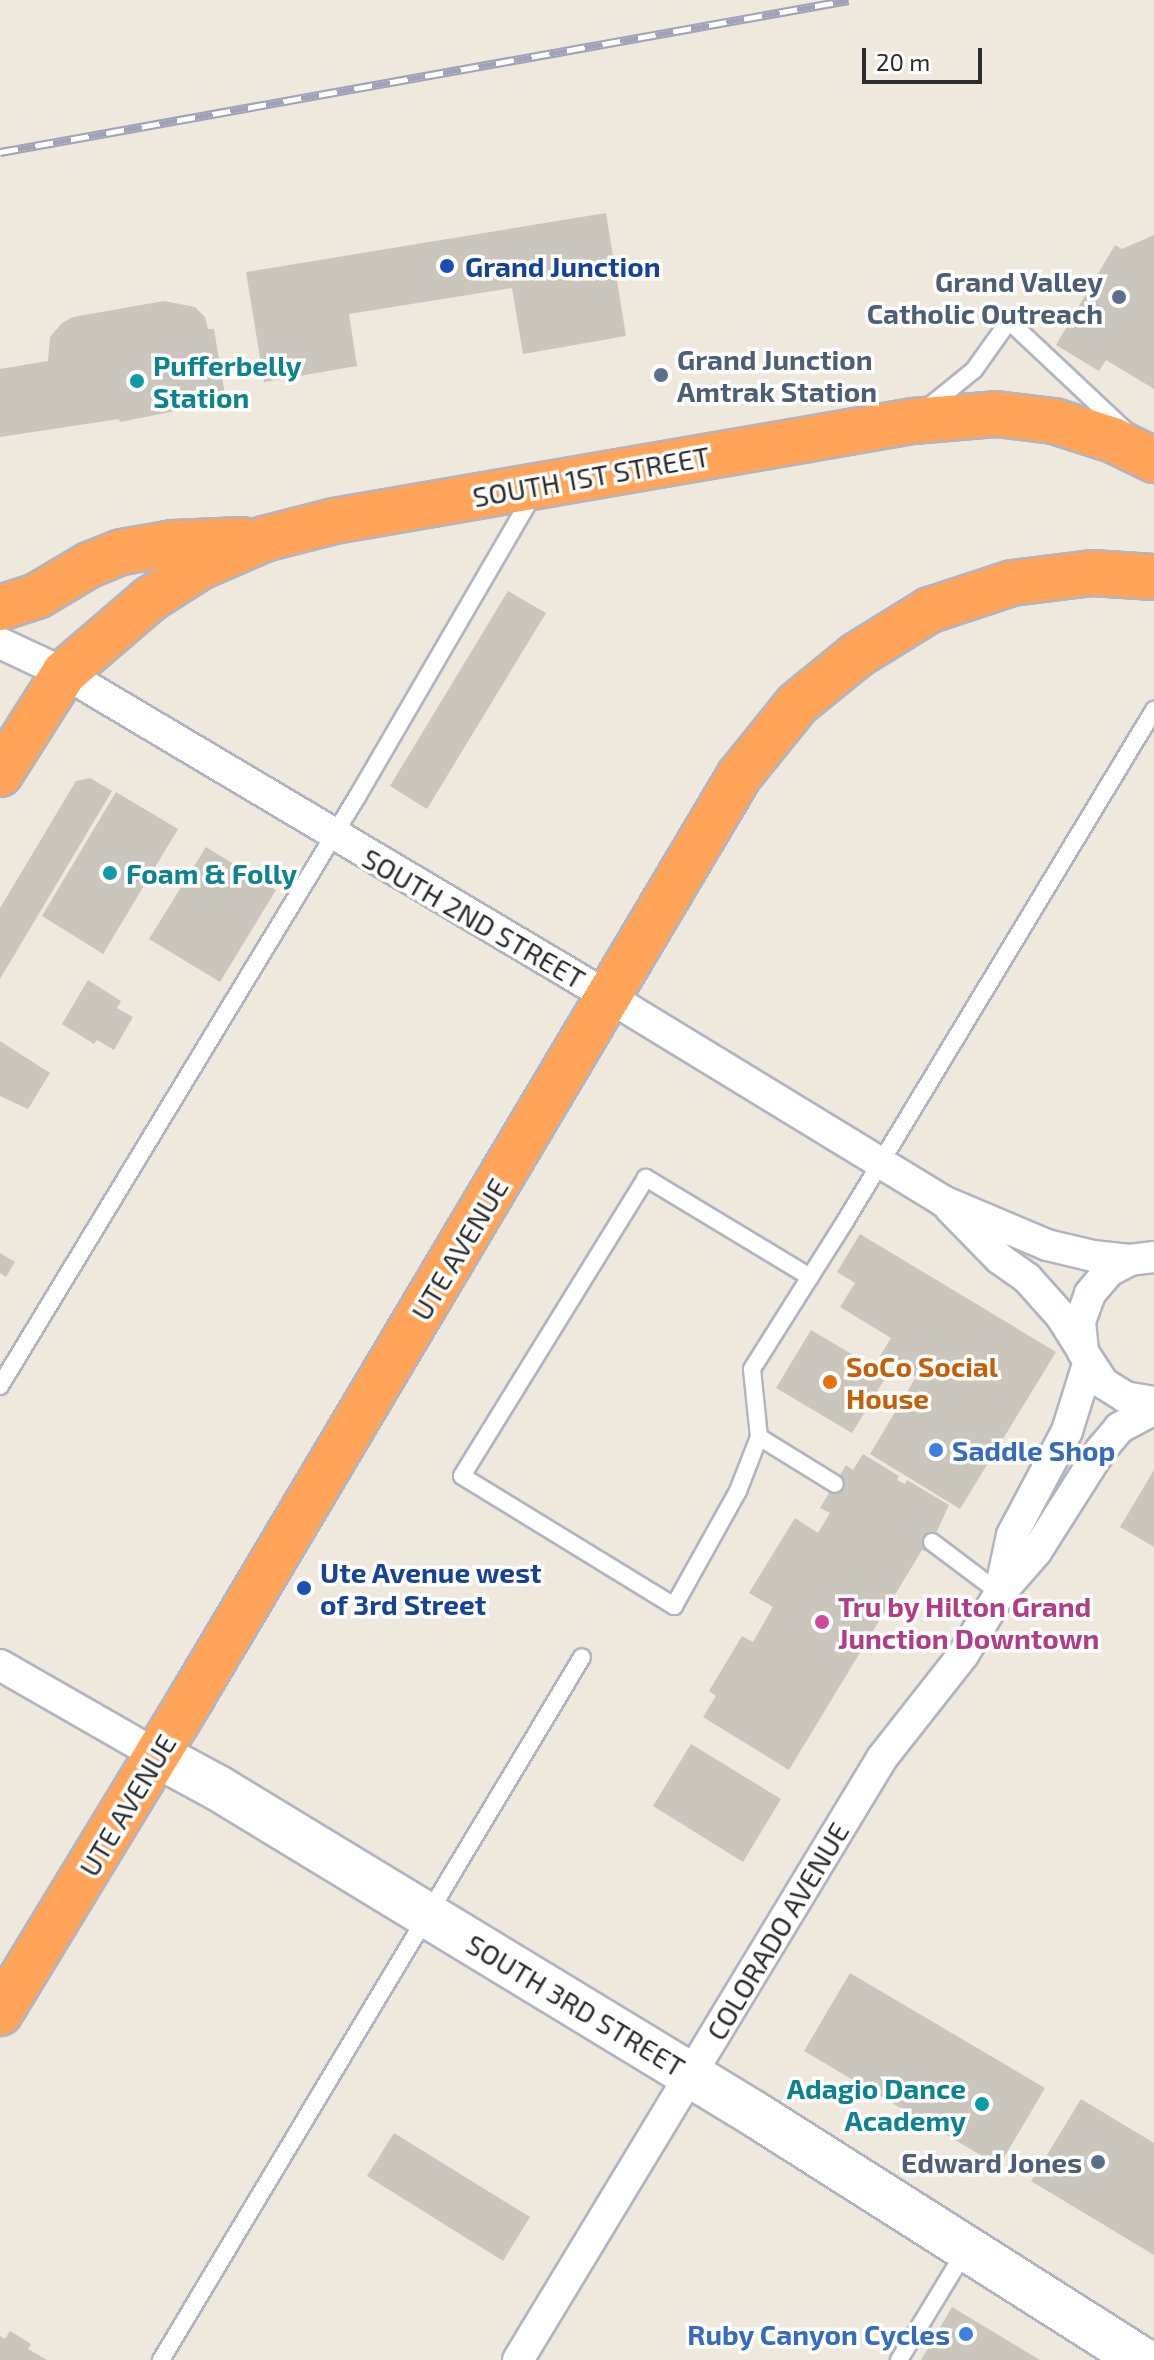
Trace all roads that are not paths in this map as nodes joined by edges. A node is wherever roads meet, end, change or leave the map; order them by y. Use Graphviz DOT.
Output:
graph roads {
  1 [pos="913,421"];
  2 [pos="1154,458"];
  3 [pos="539,485"];
  4 [pos="264,539"];
  5 [pos="1154,577"];
  6 [pos="0,608"];
  7 [pos="0,643"];
  8 [pos="64,673"];
  9 [pos="1154,710"];
  10 [pos="0,774"];
  11 [pos="334,835"];
  12 [pos="609,997"];
  13 [pos="879,1164"];
  14 [pos="943,1201"];
  15 [pos="1142,1259"];
  16 [pos="810,1277"];
  17 [pos="1086,1358"];
  18 [pos="0,1386"];
  19 [pos="1154,1402"];
  20 [pos="1154,1409"];
  21 [pos="759,1437"];
  22 [pos="835,1484"];
  23 [pos="932,1542"];
  24 [pos="1000,1593"];
  25 [pos="582,1657"];
  26 [pos="0,1665"];
  27 [pos="157,1755"];
  28 [pos="428,1915"];
  29 [pos="0,2013"];
  30 [pos="690,2075"];
  31 [pos="967,2249"];
  32 [pos="161,2360"];
  33 [pos="518,2360"];
  34 [pos="899,2360"];
  35 [pos="1142,2360"];
  1 -- 2 [label="highway, SOUTH 1ST STREET"];
  1 -- 2 [label="lane"];
  1 -- 3 [label="highway, SOUTH 1ST STREET"];
  3 -- 4 [label="highway, SOUTH 1ST STREET"];
  3 -- 11 [label="lane"];
  4 -- 6 [label="highway"];
  4 -- 8 [label="highway, SOUTH 1ST STREET"];
  5 -- 12 [label="highway, UTE AVENUE"];
  7 -- 8 [label="street, SOUTH 2ND STREET"];
  8 -- 10 [label="highway, SOUTH 1ST STREET"];
  8 -- 11 [label="street, SOUTH 2ND STREET"];
  9 -- 13 [label="lane"];
  11 -- 12 [label="street, SOUTH 2ND STREET"];
  11 -- 18 [label="lane"];
  12 -- 13 [label="street, SOUTH 2ND STREET"];
  12 -- 27 [label="highway, UTE AVENUE"];
  13 -- 14 [label="street, SOUTH 2ND STREET"];
  13 -- 16 [label="lane"];
  14 -- 15 [label="street, SOUTH 2ND STREET"];
  14 -- 17 [label="street, SOUTH 2ND STREET"];
  15 -- 17 [label="street, COLORADO AVENUE"];
  16 -- 21 [label="lane"];
  16 -- 21 [label="lane"];
  17 -- 19 [label="street, SOUTH 2ND STREET"];
  17 -- 24 [label="street, COLORADO AVENUE"];
  20 -- 24 [label="street, COLORADO AVENUE"];
  21 -- 22 [label="lane"];
  23 -- 24 [label="lane"];
  24 -- 30 [label="street, COLORADO AVENUE"];
  25 -- 28 [label="lane"];
  26 -- 27 [label="street, SOUTH 3RD STREET"];
  27 -- 28 [label="street, SOUTH 3RD STREET"];
  27 -- 29 [label="highway, UTE AVENUE"];
  28 -- 30 [label="street, SOUTH 3RD STREET"];
  28 -- 32 [label="lane"];
  30 -- 31 [label="street, SOUTH 3RD STREET"];
  30 -- 33 [label="street, COLORADO AVENUE"];
  31 -- 34 [label="lane"];
  31 -- 35 [label="street, SOUTH 3RD STREET"];
}
